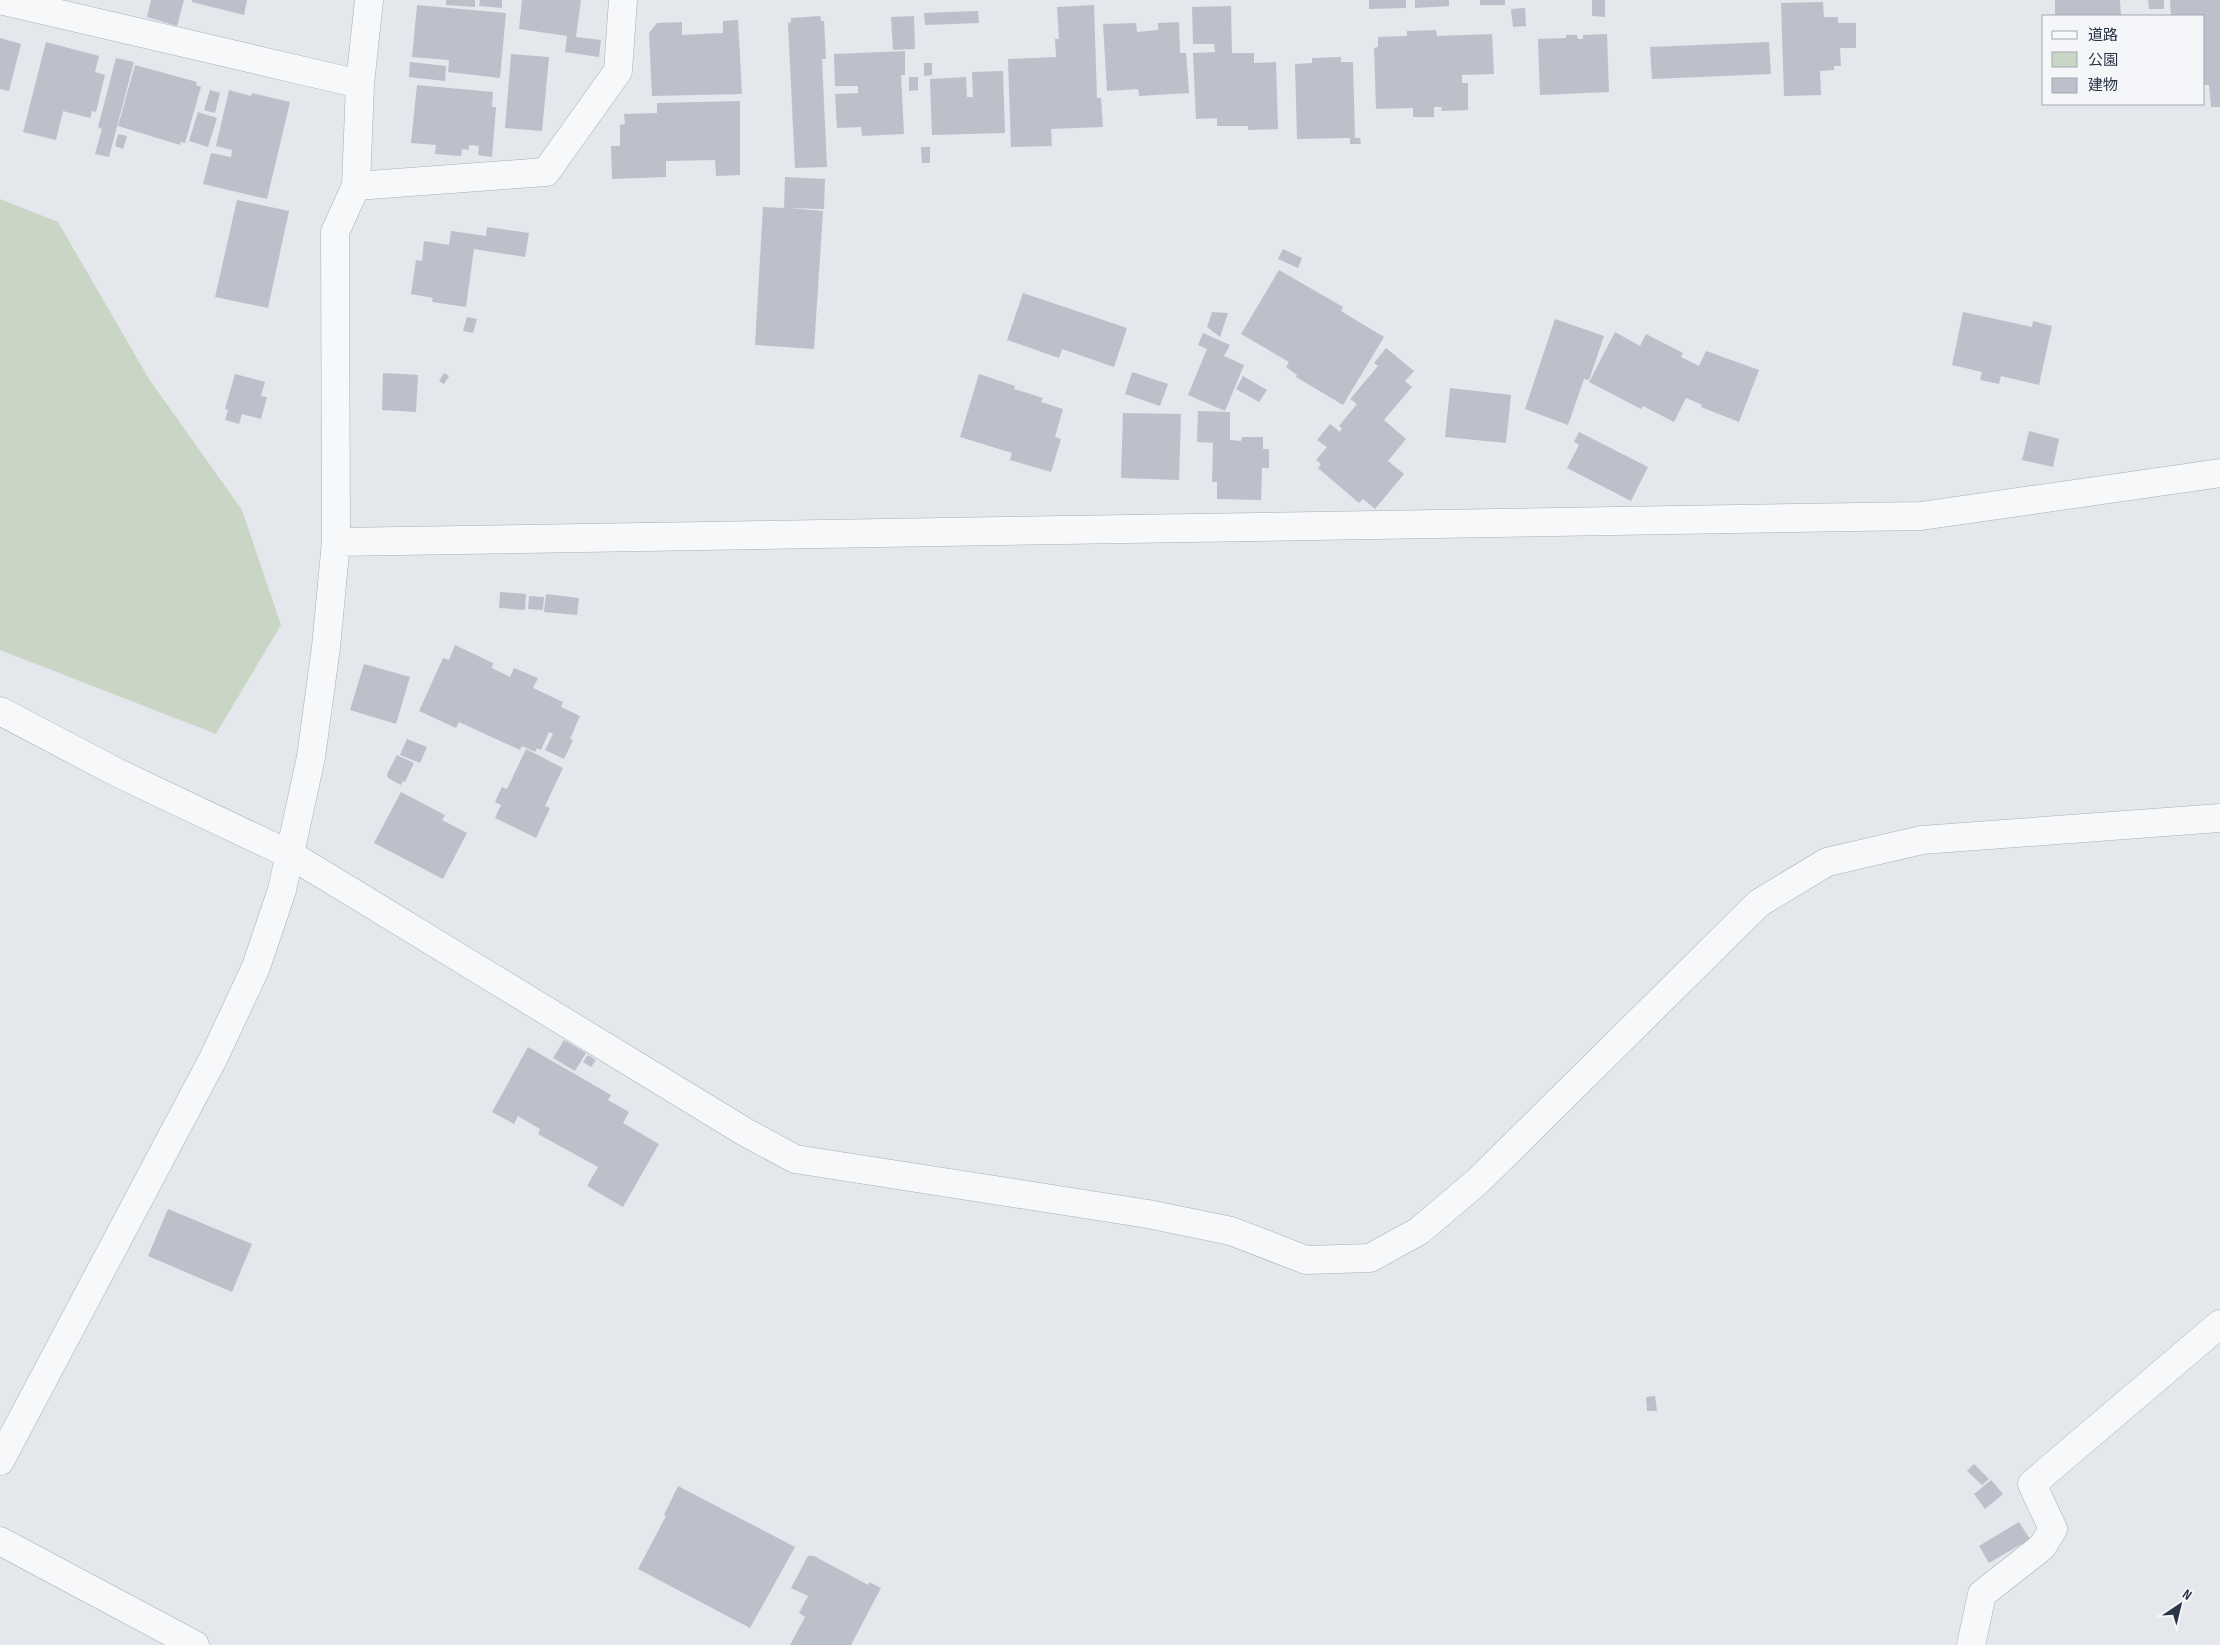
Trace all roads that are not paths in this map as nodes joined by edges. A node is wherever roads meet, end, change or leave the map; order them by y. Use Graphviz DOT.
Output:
graph roads {
  1 [pos="0,0"];
  2 [pos="369,0"];
  3 [pos="623,0"];
  4 [pos="360,84"];
  5 [pos="356,186"];
  6 [pos="2220,473"];
  7 [pos="336,542"];
  8 [pos="0,711"];
  9 [pos="2220,818"];
  10 [pos="291,855"];
  11 [pos="2220,1324"];
  12 [pos="0,1460"];
  13 [pos="0,1541"];
  14 [pos="195,1645"];
  15 [pos="1971,1645"];
  1 -- 4 [label="street"];
  2 -- 4 [label="street"];
  3 -- 5 [label="street"];
  4 -- 5 [label="street"];
  5 -- 7 [label="street"];
  6 -- 7 [label="street"];
  7 -- 10 [label="street"];
  8 -- 10 [label="street"];
  9 -- 10 [label="street"];
  10 -- 12 [label="street"];
  11 -- 15 [label="street"];
  13 -- 14 [label="street"];
}
